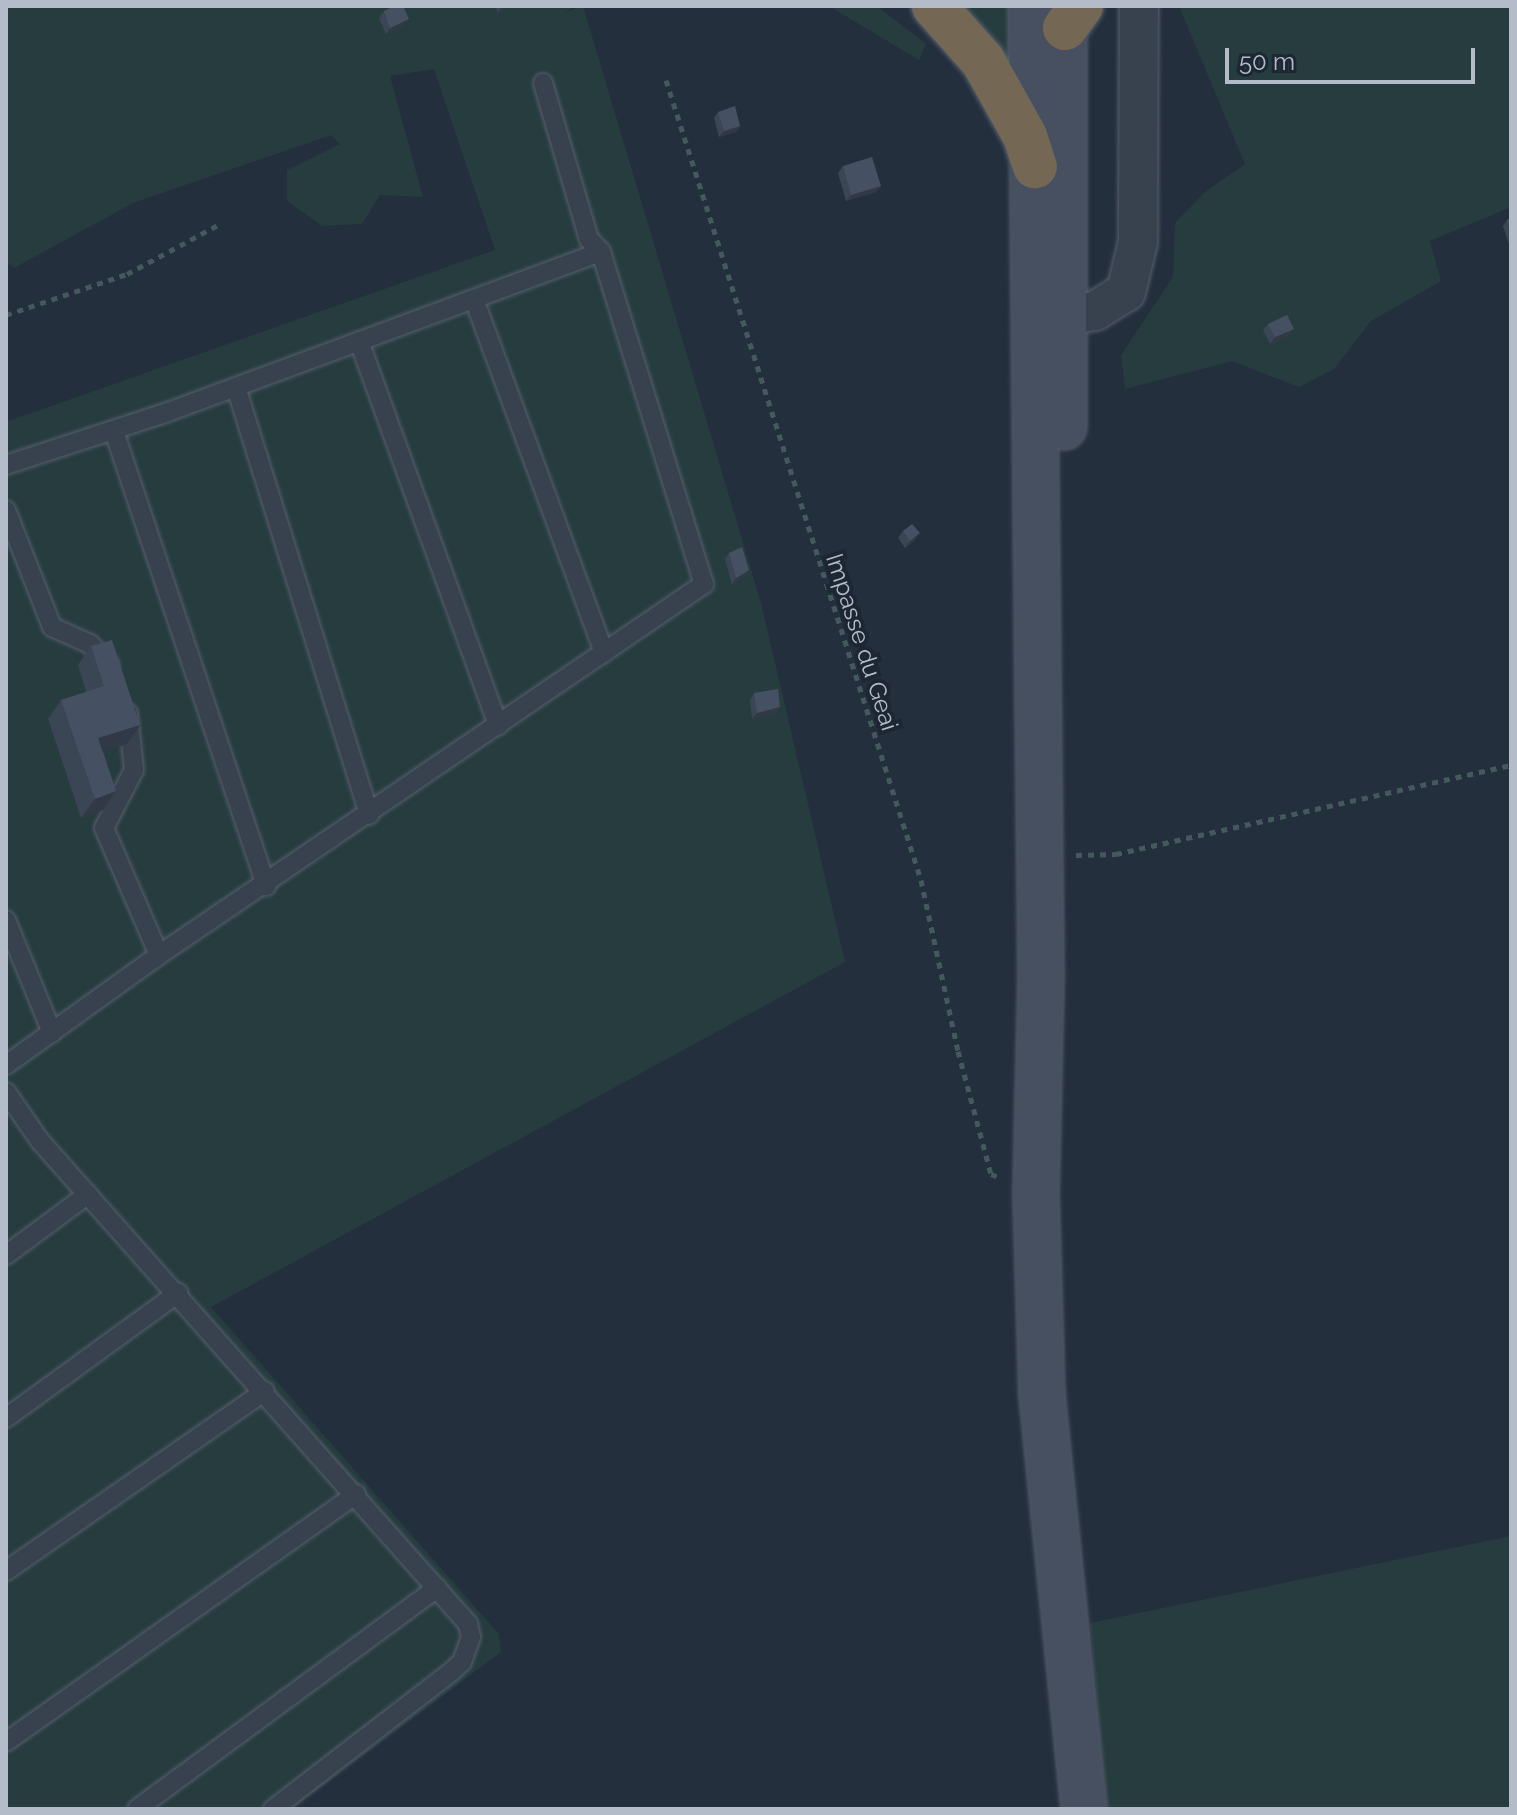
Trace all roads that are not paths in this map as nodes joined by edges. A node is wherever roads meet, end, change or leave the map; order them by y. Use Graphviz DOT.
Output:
graph roads {
  1 [pos="934,6"];
  2 [pos="1139,6"];
  3 [pos="1060,12"];
  4 [pos="543,83"];
  5 [pos="1035,166"];
  6 [pos="601,252"];
  7 [pos="474,299"];
  8 [pos="1051,319"];
  9 [pos="359,341"];
  10 [pos="236,387"];
  11 [pos="114,431"];
  12 [pos="6,465"];
  13 [pos="6,510"];
  14 [pos="604,653"];
  15 [pos="498,726"];
  16 [pos="369,815"];
  17 [pos="266,886"];
  18 [pos="6,920"];
  19 [pos="159,955"];
  20 [pos="1041,977"];
  21 [pos="52,1033"];
  22 [pos="6,1065"];
  23 [pos="8,1098"];
  24 [pos="88,1194"];
  25 [pos="6,1255"];
  26 [pos="178,1293"];
  27 [pos="265,1391"];
  28 [pos="6,1418"];
  29 [pos="356,1494"];
  30 [pos="6,1571"];
  31 [pos="437,1588"];
  32 [pos="6,1742"];
  33 [pos="137,1809"];
  34 [pos="273,1809"];
  35 [pos="1084,1809"];
  1 -- 5 [label="highway"];
  2 -- 8 [label="street"];
  3 -- 5 [label="main road"];
  3 -- 8 [label="main road"];
  4 -- 6 [label="lane"];
  5 -- 8 [label="main road"];
  6 -- 7 [label="lane"];
  6 -- 14 [label="lane"];
  7 -- 9 [label="lane"];
  7 -- 14 [label="lane"];
  8 -- 20 [label="main road"];
  8 -- 20 [label="main road"];
  9 -- 10 [label="lane"];
  9 -- 15 [label="lane"];
  10 -- 11 [label="lane"];
  10 -- 16 [label="lane"];
  11 -- 12 [label="lane"];
  11 -- 17 [label="lane"];
  13 -- 19 [label="lane"];
  14 -- 15 [label="lane"];
  15 -- 16 [label="lane"];
  16 -- 17 [label="lane"];
  17 -- 19 [label="lane"];
  18 -- 21 [label="lane"];
  19 -- 21 [label="lane"];
  20 -- 35 [label="main road"];
  21 -- 22 [label="lane"];
  23 -- 24 [label="lane"];
  24 -- 25 [label="lane"];
  24 -- 26 [label="lane"];
  26 -- 27 [label="lane"];
  26 -- 28 [label="lane"];
  27 -- 29 [label="lane"];
  27 -- 30 [label="lane"];
  29 -- 31 [label="lane"];
  29 -- 32 [label="lane"];
  31 -- 33 [label="lane"];
  31 -- 34 [label="lane"];
}
